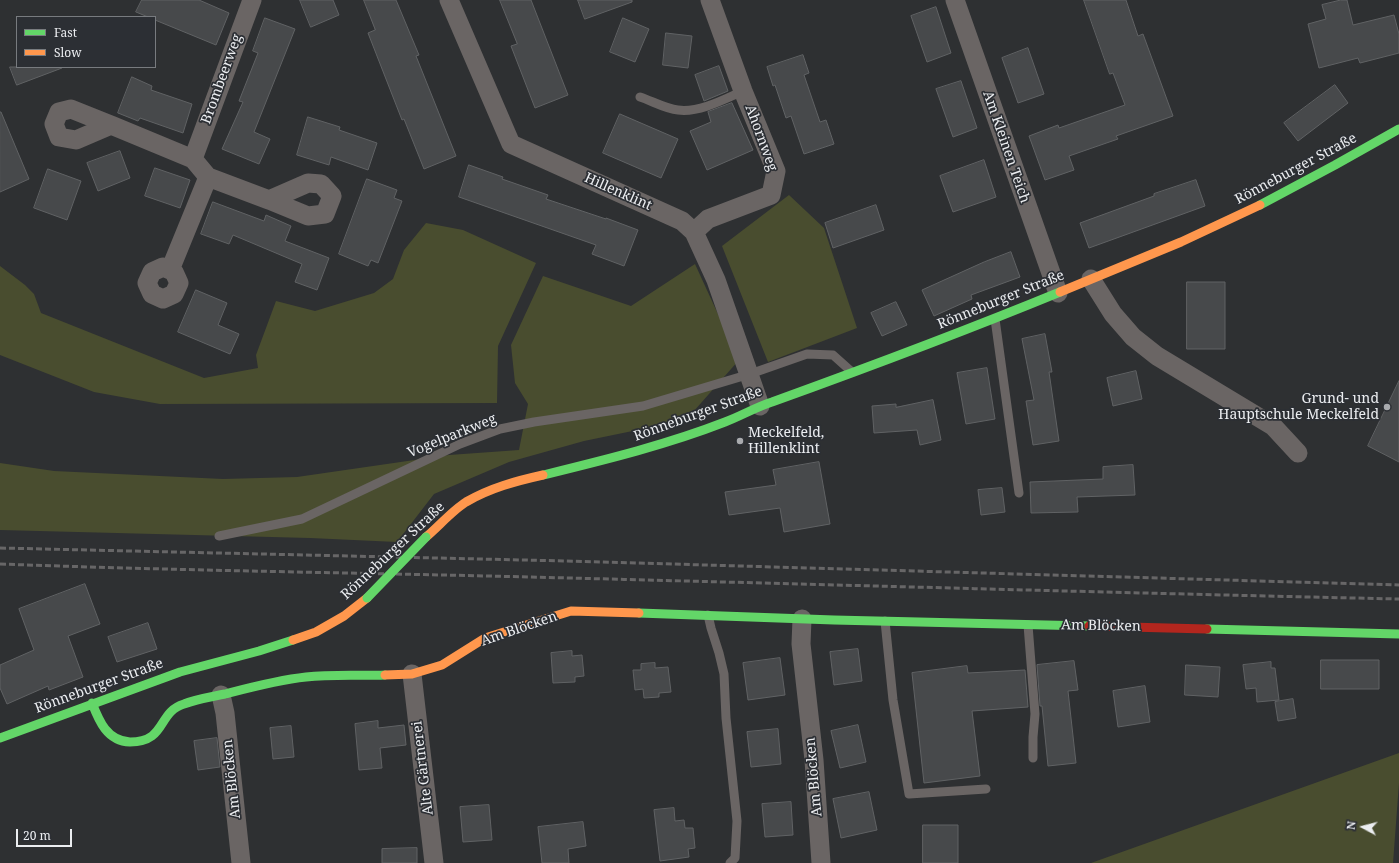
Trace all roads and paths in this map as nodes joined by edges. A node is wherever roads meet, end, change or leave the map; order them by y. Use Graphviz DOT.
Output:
graph roads {
  1 [pos="252,0"];
  2 [pos="449,0"];
  3 [pos="710,0"];
  4 [pos="955,0"];
  5 [pos="743,91"];
  6 [pos="640,97"];
  7 [pos="111,125"];
  8 [pos="1399,129"];
  9 [pos="193,159"];
  10 [pos="208,177"];
  11 [pos="269,200"];
  12 [pos="694,232"];
  13 [pos="170,270"];
  14 [pos="1091,279"];
  15 [pos="1058,293"];
  16 [pos="995,319"];
  17 [pos="853,373"];
  18 [pos="750,374"];
  19 [pos="760,406"];
  20 [pos="1298,453"];
  21 [pos="1019,493"];
  22 [pos="219,536"];
  23 [pos="708,615"];
  24 [pos="802,619"];
  25 [pos="885,621"];
  26 [pos="1028,624"];
  27 [pos="1399,634"];
  28 [pos="412,674"];
  29 [pos="221,695"];
  30 [pos="92,703"];
  31 [pos="0,738"];
  32 [pos="1033,758"];
  33 [pos="986,789"];
  34 [pos="241,863"];
  35 [pos="434,863"];
  36 [pos="730,863"];
  37 [pos="821,863"];
  1 -- 9 [label="street, Brombeerweg"];
  2 -- 12 [label="street, Hillenklint"];
  3 -- 5 [label="street, Ahornweg"];
  4 -- 15 [label="street, Am Kleinen Teich"];
  5 -- 6 [label="lane"];
  5 -- 12 [label="street, Ahornweg"];
  7 -- 9 [label="street"];
  8 -- 14 [label="street, Rönneburger Straße"];
  9 -- 10 [label="street"];
  10 -- 11 [label="street"];
  10 -- 13 [label="street"];
  12 -- 18 [label="street, Hillenklint"];
  14 -- 15 [label="street, Rönneburger Straße"];
  14 -- 20 [label="street"];
  15 -- 16 [label="street, Rönneburger Straße"];
  16 -- 17 [label="street, Rönneburger Straße"];
  16 -- 21 [label="lane"];
  17 -- 18 [label="lane, Vogelparkweg"];
  17 -- 19 [label="street, Rönneburger Straße"];
  18 -- 19 [label="street, Hillenklint"];
  18 -- 22 [label="lane, Vogelparkweg"];
  19 -- 30 [label="street, Rönneburger Straße, bridge"];
  23 -- 24 [label="street, Am Blöcken"];
  23 -- 28 [label="street, Am Blöcken"];
  23 -- 36 [label="lane"];
  24 -- 25 [label="street, Am Blöcken"];
  24 -- 37 [label="street, Am Blöcken"];
  25 -- 26 [label="street, Am Blöcken"];
  25 -- 33 [label="lane"];
  26 -- 27 [label="street, Am Blöcken"];
  26 -- 32 [label="lane"];
  28 -- 29 [label="street, Am Blöcken"];
  28 -- 35 [label="street, Alte Gärtnerei"];
  29 -- 30 [label="street, Am Blöcken"];
  29 -- 34 [label="street, Am Blöcken"];
  30 -- 31 [label="street, Rönneburger Straße"];
}
